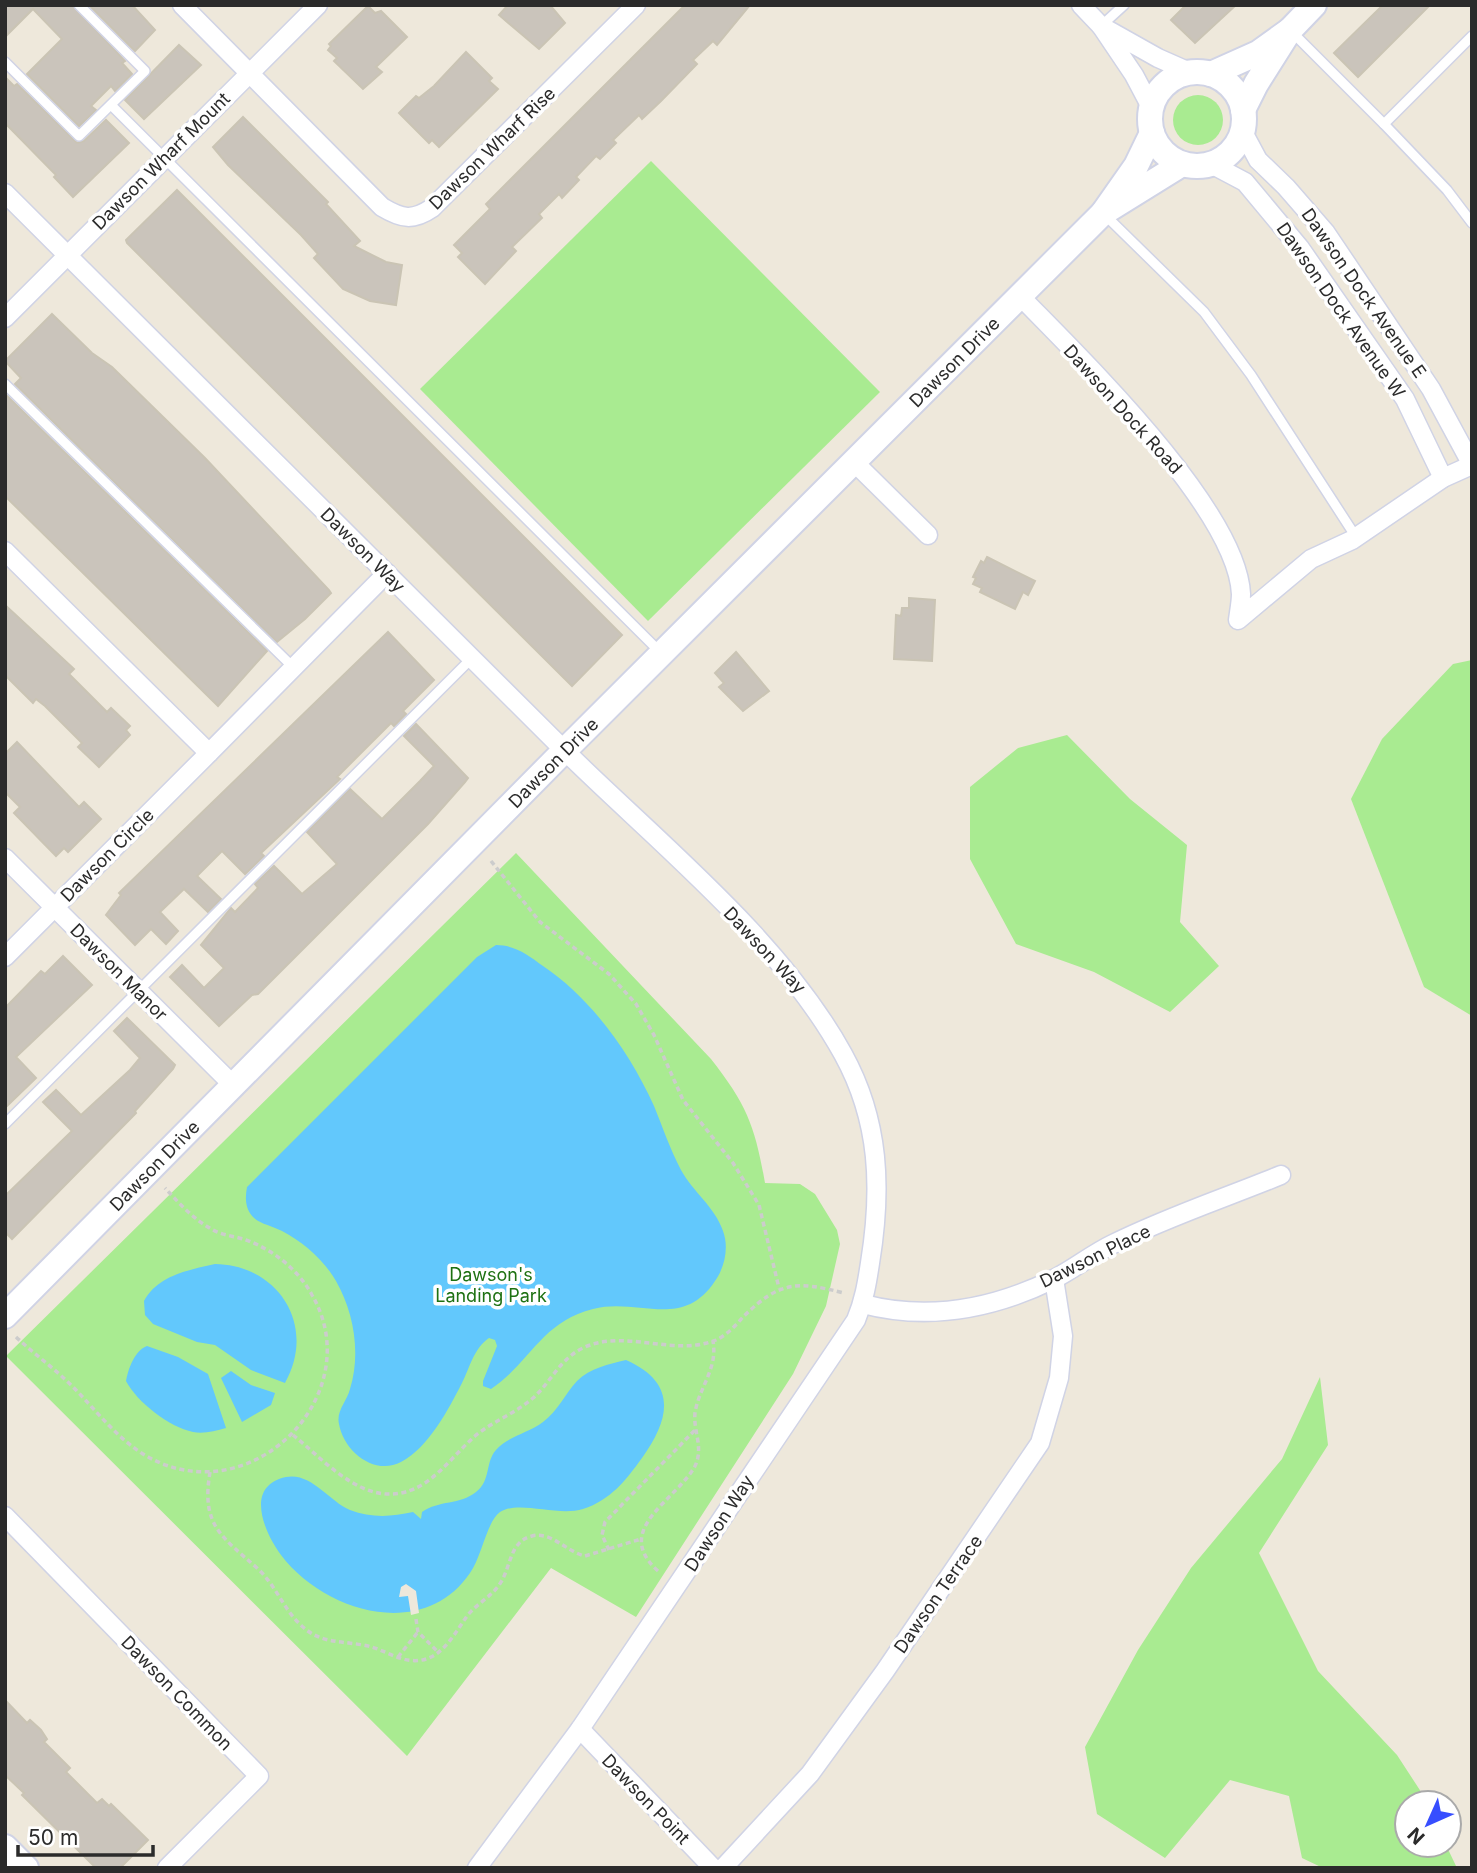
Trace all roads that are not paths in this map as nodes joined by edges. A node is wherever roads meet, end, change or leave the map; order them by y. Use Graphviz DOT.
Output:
graph roads {
  1 [pos="79,5"];
  2 [pos="182,5"];
  3 [pos="318,5"];
  4 [pos="636,5"];
  5 [pos="1081,5"];
  6 [pos="1124,5"];
  7 [pos="1314,5"];
  8 [pos="1101,26"];
  9 [pos="1290,30"];
  10 [pos="1472,36"];
  11 [pos="5,62"];
  12 [pos="250,73"];
  13 [pos="1202,73"];
  14 [pos="111,105"];
  15 [pos="1152,121"];
  16 [pos="1243,121"];
  17 [pos="1384,124"];
  18 [pos="164,159"];
  19 [pos="1182,164"];
  20 [pos="1212,164"];
  21 [pos="5,192"];
  22 [pos="1103,213"];
  23 [pos="1472,223"];
  24 [pos="67,254"];
  25 [pos="1020,296"];
  26 [pos="5,318"];
  27 [pos="5,384"];
  28 [pos="853,461"];
  29 [pos="1472,464"];
  30 [pos="1443,478"];
  31 [pos="928,535"];
  32 [pos="1356,537"];
  33 [pos="5,551"];
  34 [pos="387,573"];
  35 [pos="661,654"];
  36 [pos="472,658"];
  37 [pos="294,668"];
  38 [pos="564,751"];
  39 [pos="209,753"];
  40 [pos="5,858"];
  41 [pos="55,908"];
  42 [pos="5,957"];
  43 [pos="138,992"];
  44 [pos="234,1086"];
  45 [pos="5,1124"];
  46 [pos="1281,1175"];
  47 [pos="1054,1279"];
  48 [pos="863,1304"];
  49 [pos="10,1326"];
  50 [pos="5,1516"];
  51 [pos="580,1729"];
  52 [pos="5,1847"];
  53 [pos="26,1868"];
  54 [pos="167,1868"];
  55 [pos="477,1868"];
  56 [pos="713,1868"];
  57 [pos="723,1868"];
  1 -- 14 [label="lane"];
  2 -- 12 [label="street"];
  3 -- 12 [label="street, Dawson Wharf Mount"];
  4 -- 12 [label="street, Dawson Wharf Rise"];
  5 -- 8 [label="street"];
  6 -- 8 [label="lane"];
  7 -- 9 [label="street"];
  8 -- 13 [label="street"];
  8 -- 15 [label="street"];
  9 -- 13 [label="street"];
  9 -- 16 [label="street"];
  9 -- 17 [label="lane"];
  10 -- 17 [label="lane"];
  11 -- 14 [label="lane"];
  12 -- 18 [label="street, Dawson Wharf Mount"];
  13 -- 15 [label="street"];
  13 -- 16 [label="street"];
  14 -- 18 [label="lane"];
  15 -- 19 [label="street"];
  15 -- 22 [label="street, Dawson Drive"];
  16 -- 20 [label="street"];
  16 -- 29 [label="street, Dawson Dock Avenue E"];
  17 -- 23 [label="lane"];
  18 -- 24 [label="street, Dawson Wharf Mount"];
  18 -- 35 [label="lane"];
  19 -- 20 [label="street"];
  19 -- 22 [label="street, Dawson Drive"];
  20 -- 30 [label="street, Dawson Dock Avenue W"];
  21 -- 24 [label="street, Dawson Way"];
  22 -- 25 [label="street, Dawson Drive"];
  22 -- 32 [label="lane"];
  24 -- 26 [label="street, Dawson Wharf Mount"];
  24 -- 34 [label="street, Dawson Way"];
  25 -- 28 [label="street, Dawson Drive"];
  25 -- 32 [label="street, Dawson Dock Road"];
  27 -- 37 [label="lane"];
  28 -- 31 [label="street"];
  28 -- 35 [label="street, Dawson Drive"];
  29 -- 30 [label="street, Dawson Dock Road"];
  30 -- 32 [label="street, Dawson Dock Road"];
  33 -- 39 [label="street"];
  34 -- 36 [label="street, Dawson Way"];
  34 -- 37 [label="street, Dawson Circle"];
  35 -- 38 [label="street, Dawson Drive"];
  36 -- 38 [label="street, Dawson Way"];
  36 -- 43 [label="lane"];
  37 -- 39 [label="street, Dawson Circle"];
  38 -- 44 [label="street, Dawson Drive"];
  38 -- 48 [label="street, Dawson Way"];
  39 -- 41 [label="street, Dawson Circle"];
  40 -- 41 [label="street, Dawson Manor"];
  41 -- 42 [label="street, Dawson Circle"];
  41 -- 43 [label="street, Dawson Manor"];
  43 -- 44 [label="street, Dawson Manor"];
  43 -- 45 [label="lane"];
  44 -- 49 [label="street, Dawson Drive"];
  46 -- 47 [label="street, Dawson Place"];
  47 -- 48 [label="street, Dawson Place"];
  47 -- 57 [label="street, Dawson Terrace"];
  48 -- 51 [label="street, Dawson Way"];
  50 -- 54 [label="street, Dawson Common"];
  51 -- 55 [label="street, Dawson Way"];
  51 -- 56 [label="street, Dawson Point"];
  52 -- 53 [label="street"];
}
